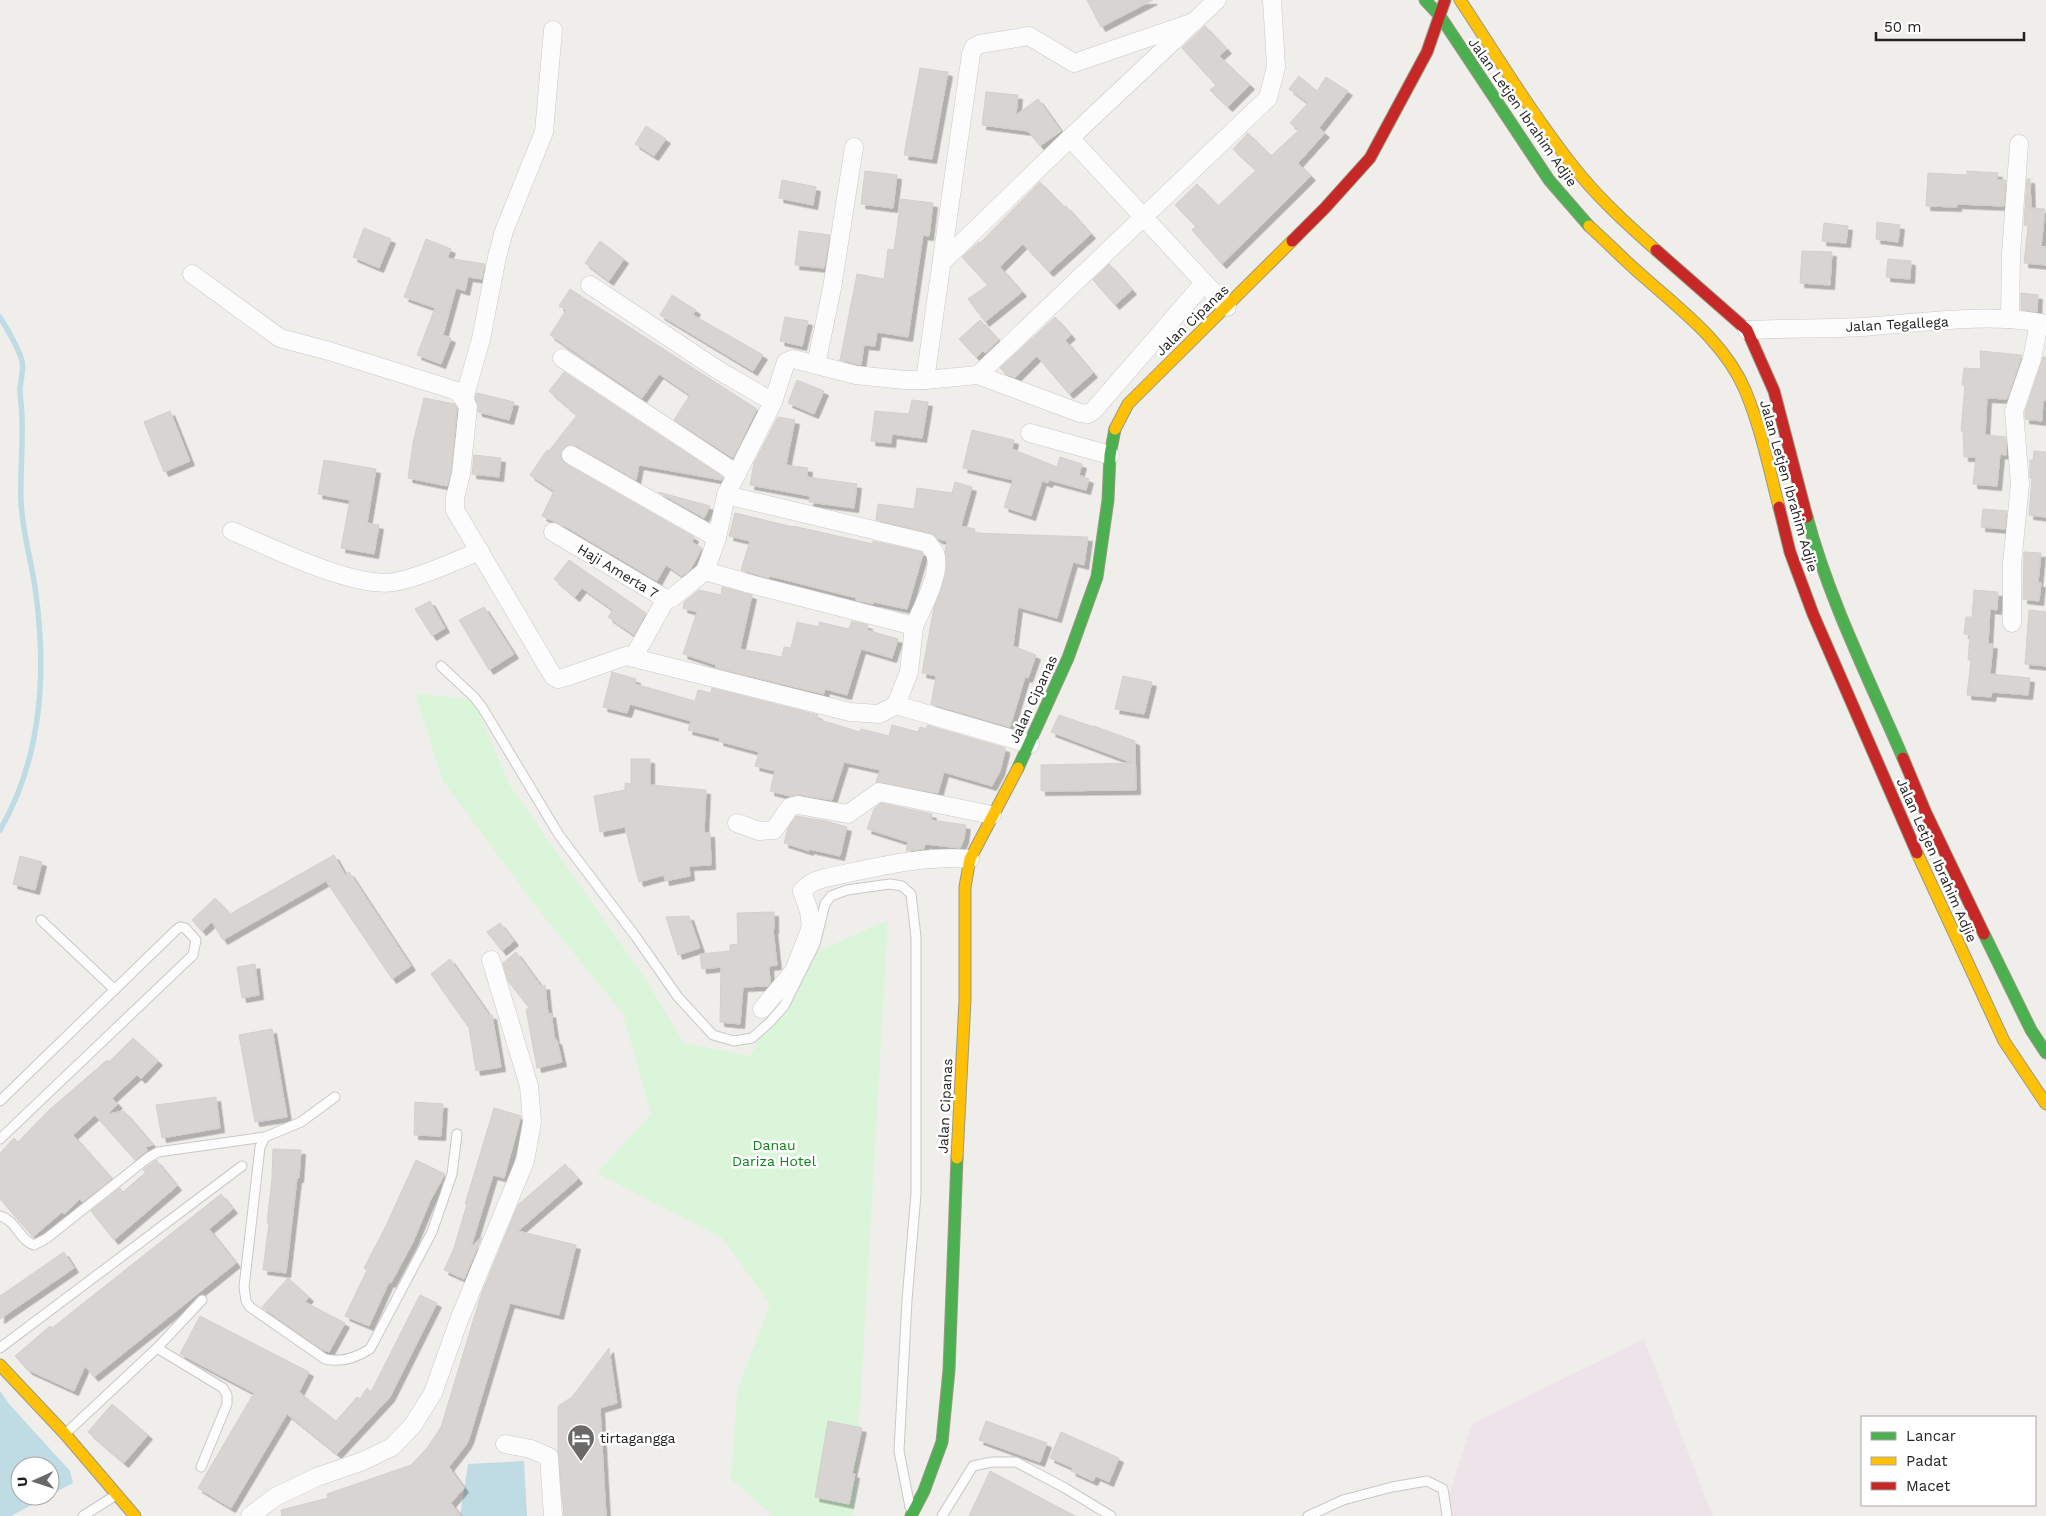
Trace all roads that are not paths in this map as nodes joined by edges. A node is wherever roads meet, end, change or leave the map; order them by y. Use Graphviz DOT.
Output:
graph roads {
  1 [pos="1217,0"];
  2 [pos="1272,0"];
  3 [pos="1425,0"];
  4 [pos="1445,0"];
  5 [pos="1460,0"];
  6 [pos="1440,16"];
  7 [pos="1194,22"];
  8 [pos="554,30"];
  9 [pos="1070,138"];
  10 [pos="2019,144"];
  11 [pos="854,147"];
  12 [pos="1144,217"];
  13 [pos="942,262"];
  14 [pos="192,274"];
  15 [pos="1204,283"];
  16 [pos="590,285"];
  17 [pos="1227,307"];
  18 [pos="2010,319"];
  19 [pos="2042,324"];
  20 [pos="1747,330"];
  21 [pos="562,358"];
  22 [pos="816,365"];
  23 [pos="978,374"];
  24 [pos="926,380"];
  25 [pos="464,399"];
  26 [pos="773,402"];
  27 [pos="1030,433"];
  28 [pos="571,455"];
  29 [pos="1110,455"];
  30 [pos="737,474"];
  31 [pos="726,495"];
  32 [pos="232,531"];
  33 [pos="553,532"];
  34 [pos="717,538"];
  35 [pos="1802,548"];
  36 [pos="480,551"];
  37 [pos="706,571"];
  38 [pos="666,599"];
  39 [pos="2012,623"];
  40 [pos="914,626"];
  41 [pos="633,658"];
  42 [pos="441,666"];
  43 [pos="896,705"];
  44 [pos="1030,744"];
  45 [pos="992,815"];
  46 [pos="737,823"];
  47 [pos="970,859"];
  48 [pos="40,920"];
  49 [pos="491,960"];
  50 [pos="115,990"];
  51 [pos="762,1008"];
  52 [pos="2046,1053"];
  53 [pos="335,1097"];
  54 [pos="0,1101"];
  55 [pos="2046,1104"];
  56 [pos="457,1134"];
  57 [pos="265,1137"];
  58 [pos="0,1140"];
  59 [pos="242,1166"];
  60 [pos="0,1216"];
  61 [pos="202,1300"];
  62 [pos="0,1348"];
  63 [pos="157,1348"];
  64 [pos="0,1366"];
  65 [pos="65,1434"];
  66 [pos="505,1444"];
  67 [pos="201,1467"];
  68 [pos="117,1495"];
  69 [pos="98,1507"];
  70 [pos="911,1515"];
  71 [pos="83,1516"];
  72 [pos="103,1516"];
  73 [pos="135,1516"];
  74 [pos="250,1516"];
  75 [pos="553,1516"];
  76 [pos="942,1516"];
  77 [pos="1111,1516"];
  78 [pos="1308,1516"];
  79 [pos="1447,1516"];
  1 -- 7 [label="street"];
  2 -- 12 [label="street"];
  3 -- 6 [label="street, Jalan Letjen Ibrahim Adjie"];
  4 -- 6 [label="street, Jalan Cipanas"];
  5 -- 20 [label="street, Jalan Letjen Ibrahim Adjie"];
  6 -- 17 [label="street, Jalan Cipanas"];
  6 -- 35 [label="street, Jalan Letjen Ibrahim Adjie"];
  7 -- 9 [label="street"];
  7 -- 13 [label="street"];
  8 -- 25 [label="street"];
  9 -- 12 [label="street"];
  9 -- 13 [label="street"];
  10 -- 18 [label="street"];
  11 -- 22 [label="street"];
  12 -- 15 [label="street"];
  12 -- 23 [label="street"];
  13 -- 24 [label="street"];
  14 -- 25 [label="street"];
  15 -- 17 [label="street"];
  15 -- 23 [label="street"];
  16 -- 26 [label="street"];
  17 -- 29 [label="street, Jalan Cipanas"];
  18 -- 19 [label="street, Jalan Tegallega"];
  18 -- 20 [label="street, Jalan Tegallega"];
  19 -- 39 [label="street"];
  20 -- 35 [label="street, Jalan Letjen Ibrahim Adjie"];
  21 -- 30 [label="street"];
  22 -- 24 [label="street"];
  22 -- 26 [label="street"];
  23 -- 24 [label="street"];
  25 -- 36 [label="street"];
  26 -- 30 [label="street"];
  27 -- 29 [label="street"];
  28 -- 34 [label="street"];
  29 -- 44 [label="street, Jalan Cipanas"];
  30 -- 31 [label="street"];
  31 -- 34 [label="street"];
  31 -- 40 [label="street"];
  32 -- 36 [label="street"];
  33 -- 38 [label="street, Haji Amerta 7"];
  34 -- 37 [label="street"];
  35 -- 52 [label="street, Jalan Letjen Ibrahim Adjie"];
  35 -- 55 [label="street, Jalan Letjen Ibrahim Adjie"];
  36 -- 41 [label="street"];
  37 -- 38 [label="street, Haji Amerta 7"];
  37 -- 40 [label="street"];
  38 -- 41 [label="street"];
  40 -- 43 [label="street"];
  41 -- 43 [label="street"];
  42 -- 70 [label="lane"];
  43 -- 44 [label="street"];
  44 -- 45 [label="street, Jalan Cipanas"];
  45 -- 46 [label="street"];
  45 -- 47 [label="street, Jalan Cipanas"];
  47 -- 51 [label="street"];
  47 -- 70 [label="street, Jalan Cipanas"];
  48 -- 50 [label="lane"];
  49 -- 74 [label="street"];
  50 -- 54 [label="lane"];
  50 -- 58 [label="lane"];
  53 -- 57 [label="lane"];
  56 -- 57 [label="lane"];
  57 -- 60 [label="lane"];
  59 -- 62 [label="lane"];
  61 -- 63 [label="lane"];
  63 -- 65 [label="lane"];
  63 -- 67 [label="lane"];
  64 -- 65 [label="street"];
  65 -- 68 [label="street"];
  66 -- 75 [label="street"];
  68 -- 69 [label="lane"];
  68 -- 73 [label="street"];
  69 -- 71 [label="lane"];
  69 -- 72 [label="lane"];
  76 -- 77 [label="lane"];
  78 -- 79 [label="lane"];
}
